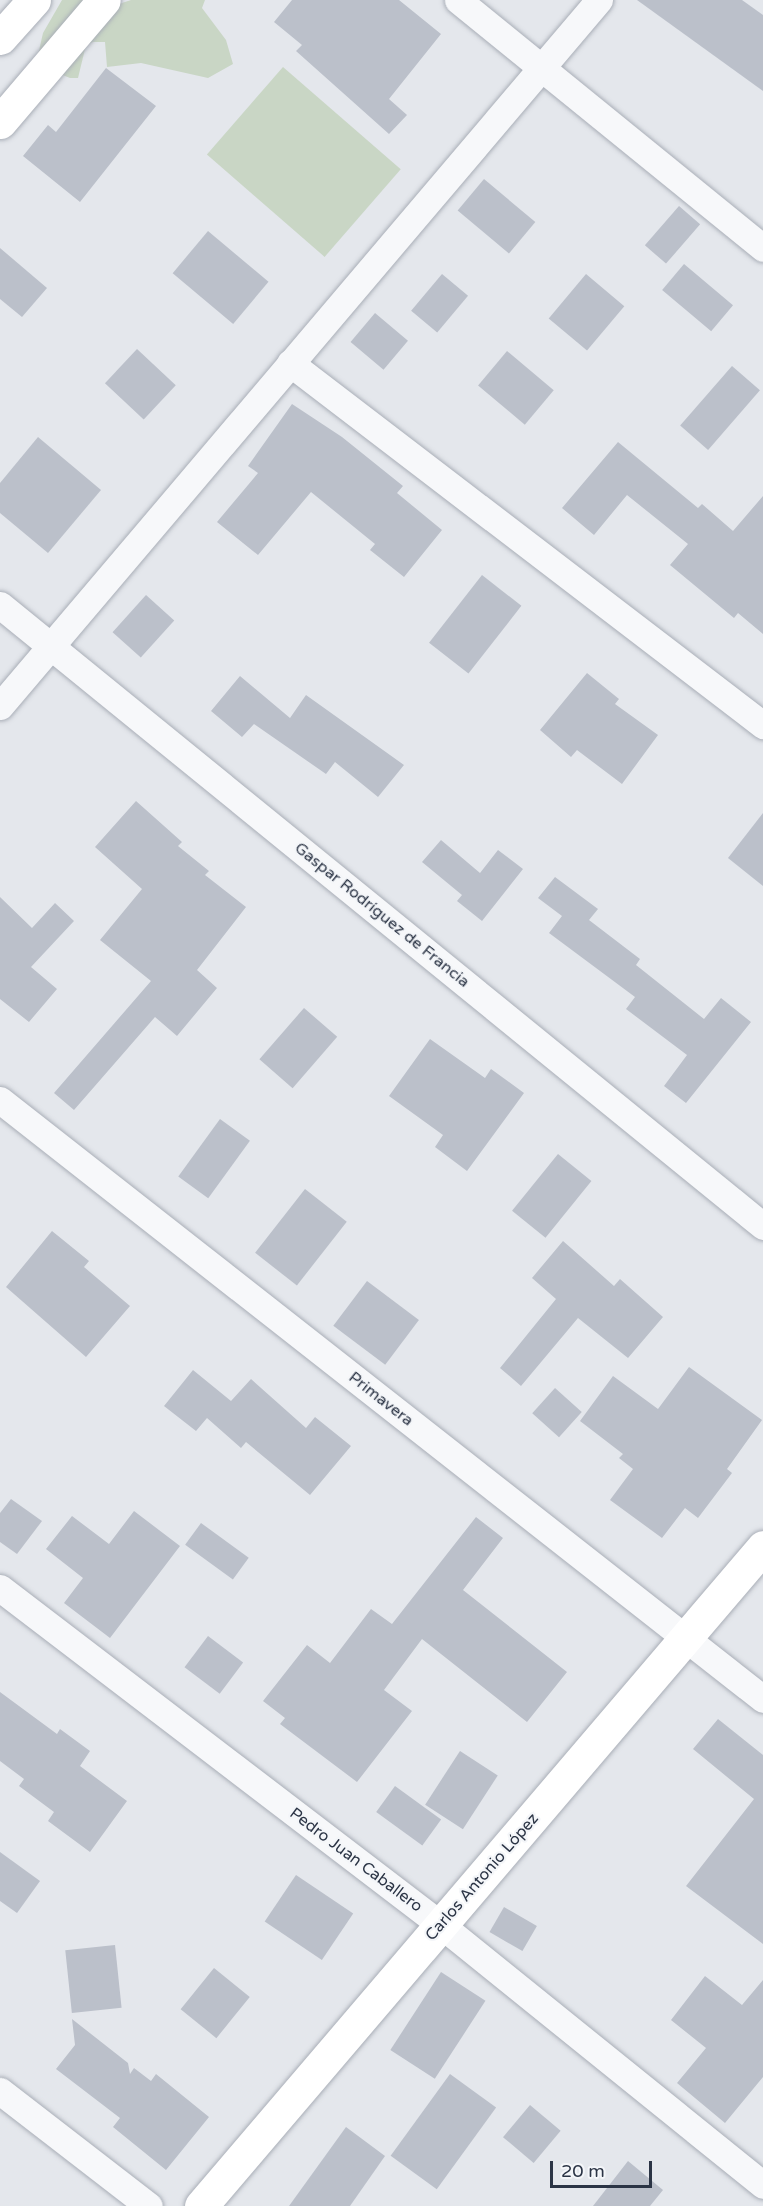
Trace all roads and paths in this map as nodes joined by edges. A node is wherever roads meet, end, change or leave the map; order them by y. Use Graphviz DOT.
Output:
graph roads {
  1 [pos="34,0"];
  2 [pos="104,0"];
  3 [pos="458,0"];
  4 [pos="599,0"];
  5 [pos="0,38"];
  6 [pos="538,69"];
  7 [pos="0,122"];
  8 [pos="763,248"];
  9 [pos="290,363"];
  10 [pos="0,605"];
  11 [pos="52,646"];
  12 [pos="0,706"];
  13 [pos="763,724"];
  14 [pos="0,1100"];
  15 [pos="763,1226"];
  16 [pos="763,1547"];
  17 [pos="0,1588"];
  18 [pos="686,1639"];
  19 [pos="763,1699"];
  20 [pos="441,1925"];
  21 [pos="0,2091"];
  22 [pos="763,2185"];
  23 [pos="149,2206"];
  24 [pos="201,2206"];
  1 -- 5 [label="street"];
  2 -- 7 [label="street"];
  3 -- 6 [label="street"];
  4 -- 6 [label="street"];
  6 -- 8 [label="street"];
  6 -- 9 [label="street"];
  9 -- 11 [label="street"];
  9 -- 13 [label="street"];
  10 -- 11 [label="street, Gaspar Rodríguez de Francia"];
  11 -- 12 [label="street"];
  11 -- 15 [label="street, Gaspar Rodríguez de Francia"];
  14 -- 18 [label="street, Primavera"];
  16 -- 18 [label="street, Carlos Antonio López"];
  17 -- 20 [label="street, Pedro Juan Caballero"];
  18 -- 19 [label="street, Primavera"];
  18 -- 20 [label="street, Carlos Antonio López"];
  20 -- 22 [label="street, Pedro Juan Caballero"];
  20 -- 24 [label="street, Carlos Antonio López"];
  21 -- 23 [label="street"];
}
